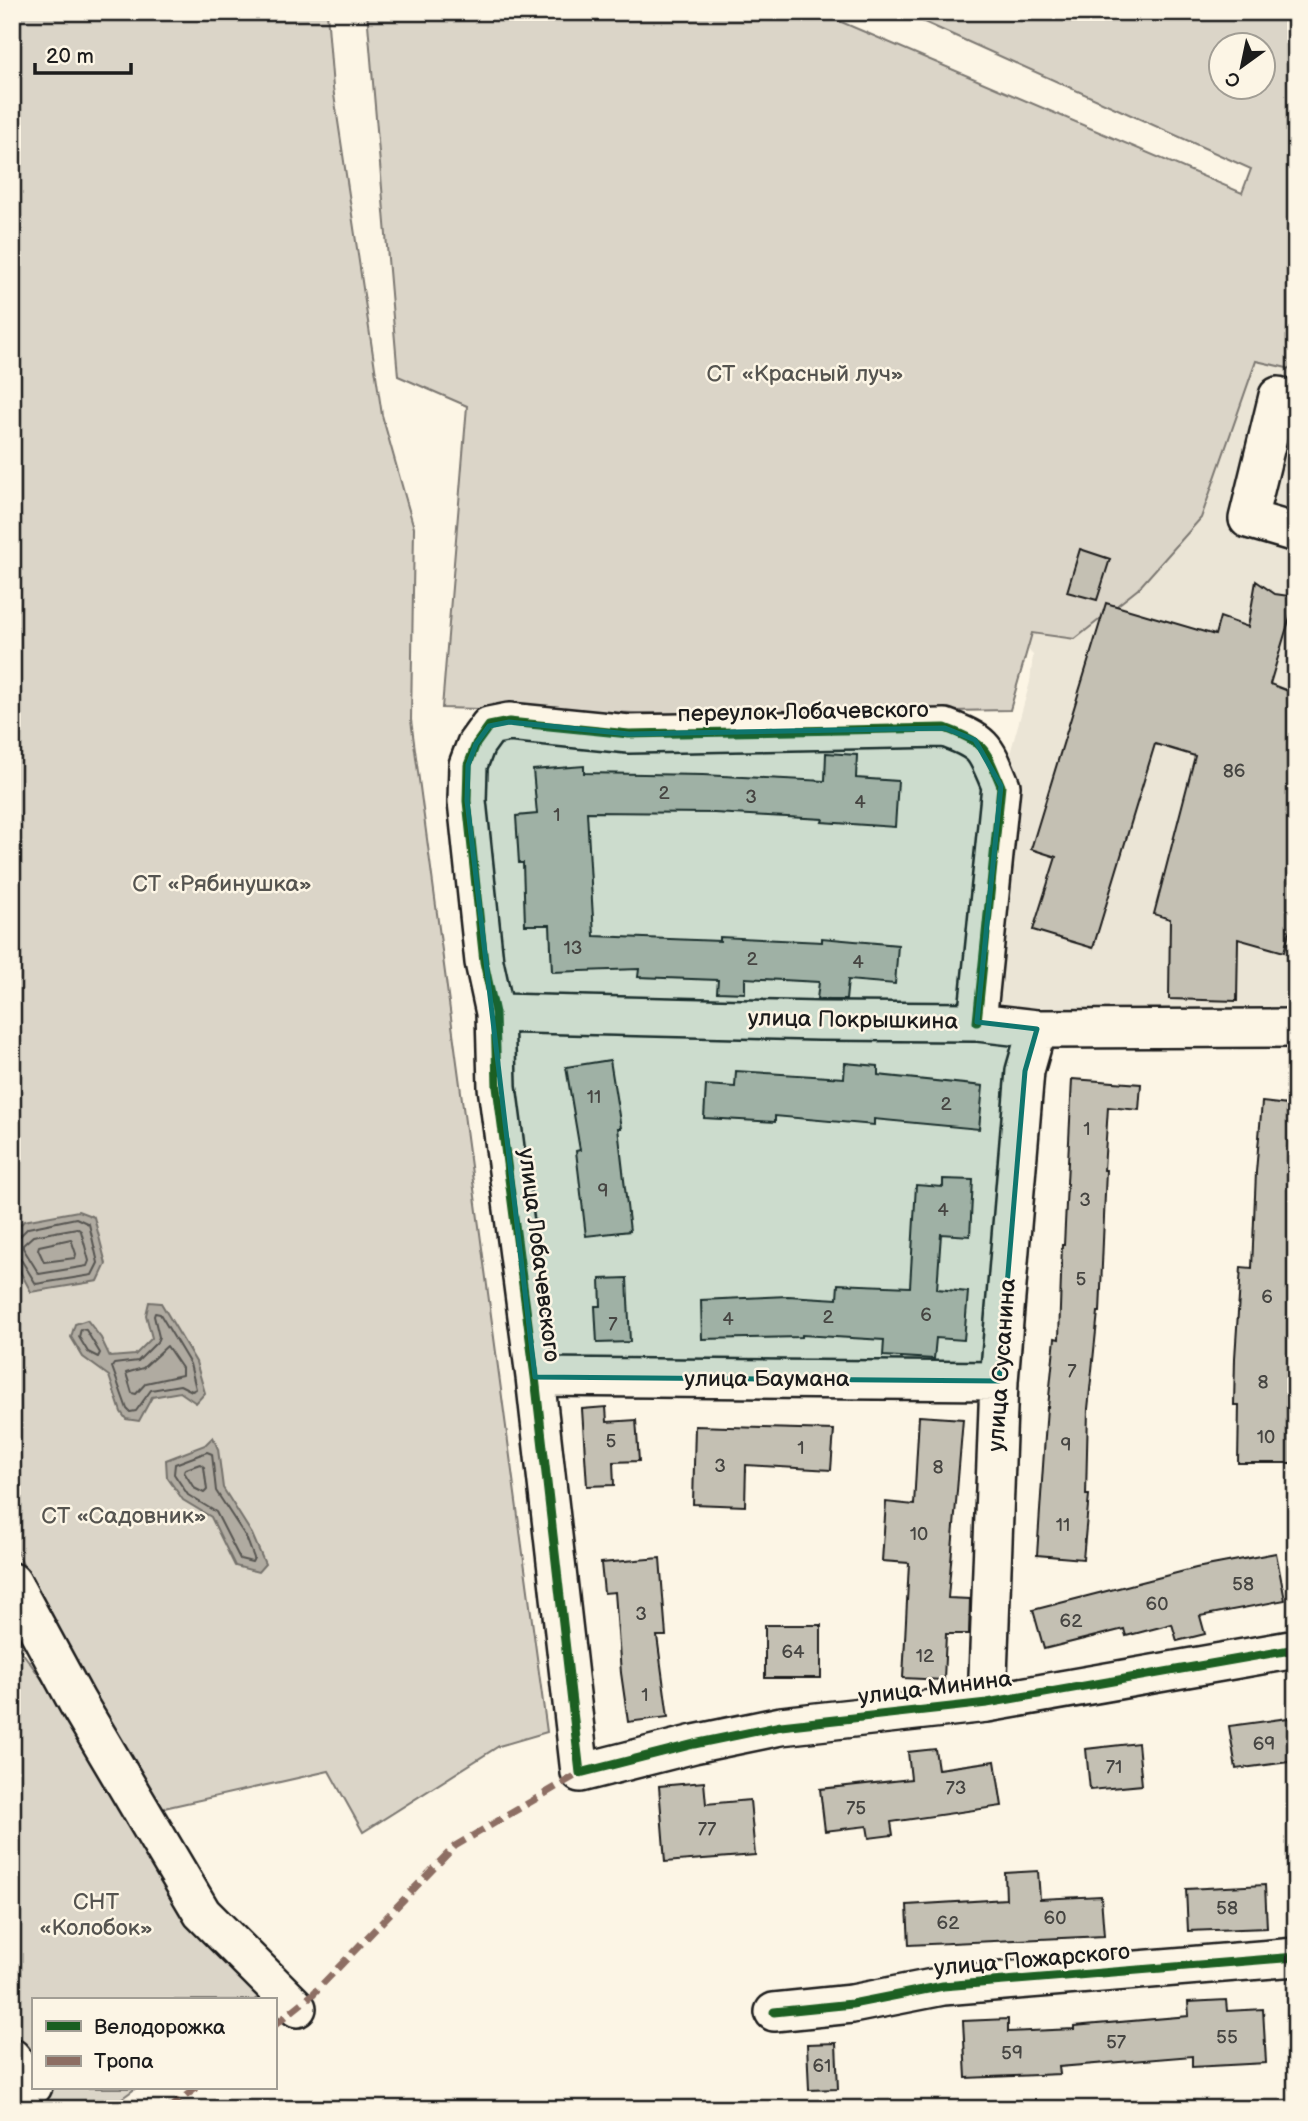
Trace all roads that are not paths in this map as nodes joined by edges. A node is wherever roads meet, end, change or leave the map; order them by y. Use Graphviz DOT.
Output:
graph roads {
  1 [pos="1278,396"];
  2 [pos="1296,533"];
  3 [pos="476,744"];
  4 [pos="495,1013"];
  5 [pos="977,1022"];
  6 [pos="1296,1028"];
  7 [pos="1037,1029"];
  8 [pos="535,1377"];
  9 [pos="999,1381"];
  10 [pos="12,1582"];
  11 [pos="1296,1649"];
  12 [pos="987,1703"];
  13 [pos="580,1773"];
  14 [pos="1296,1957"];
  15 [pos="297,2008"];
  16 [pos="774,2012"];
  17 [pos="12,2058"];
  18 [pos="32,2084"];
  19 [pos="36,2090"];
  20 [pos="50,2109"];
  1 -- 2 [label="street"];
  3 -- 4 [label="street, улица Лобачевского"];
  3 -- 5 [label="street, переулок Лобачевского"];
  4 -- 5 [label="street, улица Покрышкина"];
  4 -- 8 [label="street, улица Лобачевского"];
  5 -- 7 [label="street, улица Покрышкина"];
  6 -- 7 [label="street, улица Покрышкина"];
  7 -- 9 [label="street, улица Сусанина"];
  8 -- 9 [label="street, улица Баумана"];
  8 -- 13 [label="street, улица Лобачевского"];
  9 -- 12 [label="street, улица Сусанина"];
  10 -- 15 [label="street"];
  11 -- 12 [label="street, улица Минина"];
  12 -- 13 [label="street, улица Минина"];
  14 -- 16 [label="street, улица Пожарского"];
  17 -- 18 [label="street"];
  19 -- 20 [label="street"];
}
